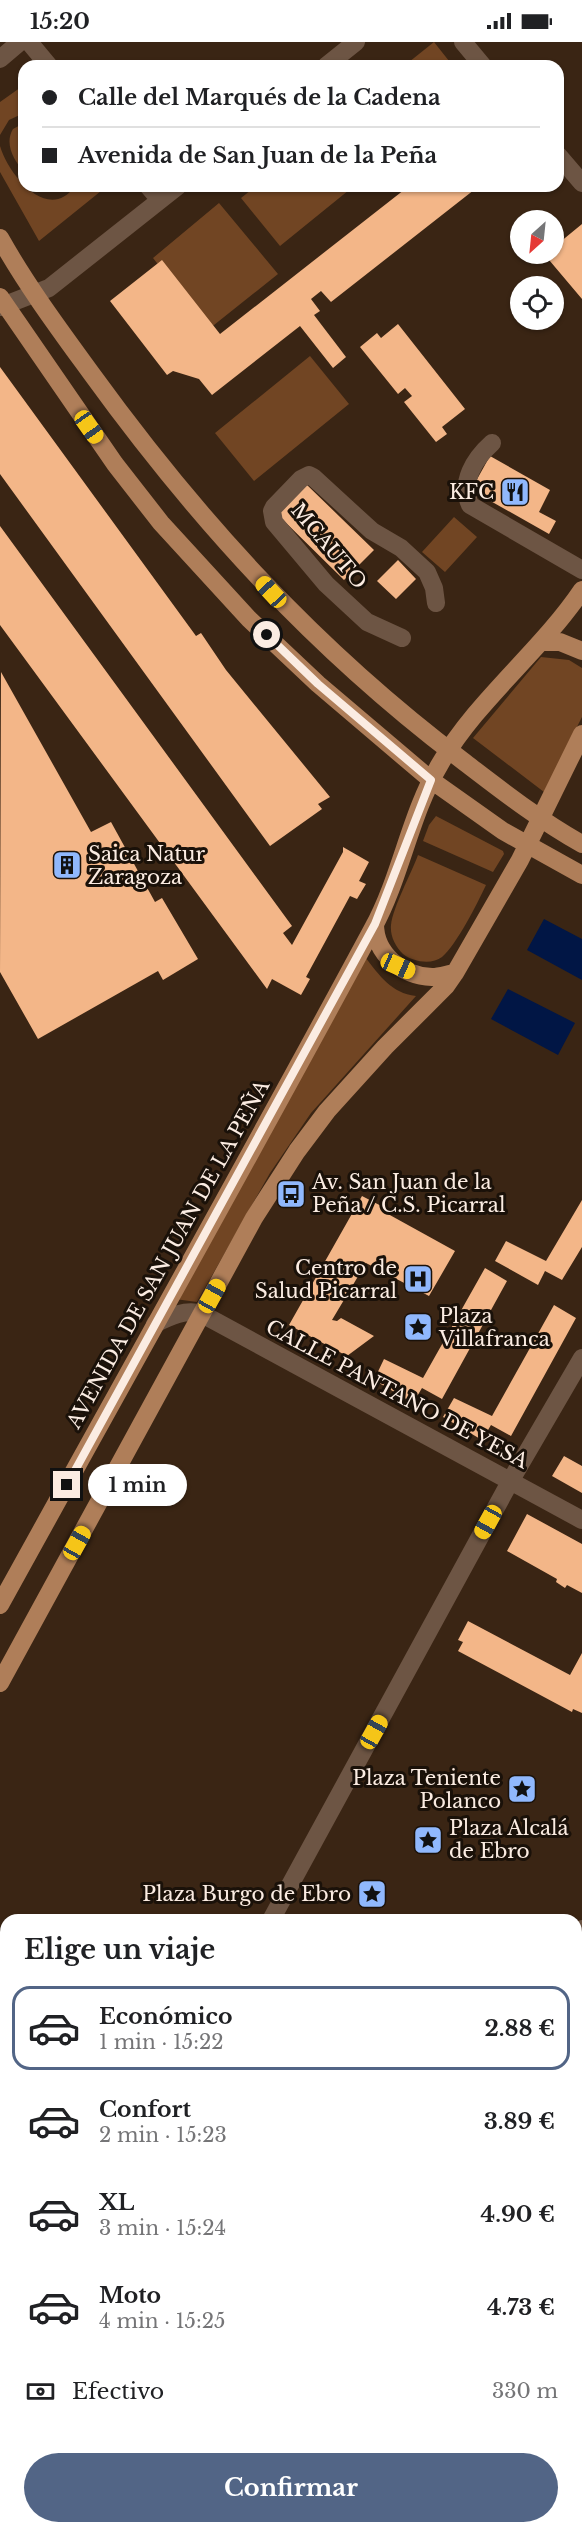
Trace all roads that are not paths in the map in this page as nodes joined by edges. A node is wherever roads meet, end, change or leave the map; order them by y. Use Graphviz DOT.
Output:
graph roads {
  1 [pos="20,42"];
  2 [pos="29,42"];
  3 [pos="356,42"];
  4 [pos="463,42"];
  5 [pos="0,59"];
  6 [pos="44,60"];
  7 [pos="334,60"];
  8 [pos="478,60"];
  9 [pos="564,162"];
  10 [pos="582,183"];
  11 [pos="153,192"];
  12 [pos="171,192"];
  13 [pos="160,201"];
  14 [pos="0,238"];
  15 [pos="35,296"];
  16 [pos="2,303"];
  17 [pos="492,443"];
  18 [pos="582,570"];
  19 [pos="582,590"];
  20 [pos="436,603"];
  21 [pos="402,638"];
  22 [pos="541,642"];
  23 [pos="582,651"];
  24 [pos="582,734"];
  25 [pos="448,750"];
  26 [pos="431,780"];
  27 [pos="541,819"];
  28 [pos="582,844"];
  29 [pos="528,846"];
  30 [pos="582,875"];
  31 [pos="375,924"];
  32 [pos="455,973"];
  33 [pos="202,1314"];
  34 [pos="155,1324"];
  35 [pos="582,1358"];
  36 [pos="511,1480"];
  37 [pos="582,1520"];
  38 [pos="0,1605"];
  39 [pos="0,1683"];
  40 [pos="274,1914"];
  1 -- 5 [label="street"];
  2 -- 6 [label="street"];
  3 -- 7 [label="street"];
  4 -- 8 [label="street"];
  9 -- 10 [label="street"];
  11 -- 13 [label="street"];
  12 -- 13 [label="street"];
  13 -- 15 [label="street"];
  14 -- 15 [label="main road"];
  15 -- 16 [label="street"];
  15 -- 25 [label="main road"];
  16 -- 26 [label="main road"];
  17 -- 18 [label="street"];
  19 -- 22 [label="main road, AVENIDA DE SAN JUAN DE LA PEÑA"];
  20 -- 21 [label="street, MCAUTO"];
  22 -- 23 [label="main road"];
  22 -- 25 [label="main road, AVENIDA DE SAN JUAN DE LA PEÑA"];
  24 -- 27 [label="main road"];
  25 -- 26 [label="main road, AVENIDA DE SAN JUAN DE LA PEÑA"];
  25 -- 27 [label="main road"];
  26 -- 29 [label="main road"];
  26 -- 31 [label="main road, AVENIDA DE SAN JUAN DE LA PEÑA"];
  27 -- 28 [label="main road"];
  27 -- 29 [label="main road"];
  29 -- 30 [label="main road"];
  29 -- 32 [label="main road"];
  31 -- 32 [label="main road"];
  31 -- 34 [label="main road, AVENIDA DE SAN JUAN DE LA PEÑA"];
  32 -- 33 [label="main road"];
  33 -- 34 [label="street"];
  33 -- 36 [label="street, CALLE PANTANO DE YESA"];
  33 -- 39 [label="main road"];
  34 -- 38 [label="main road, AVENIDA DE SAN JUAN DE LA PEÑA"];
  35 -- 36 [label="street"];
  36 -- 37 [label="street, CALLE PANTANO DE YESA"];
  36 -- 40 [label="street"];
}
